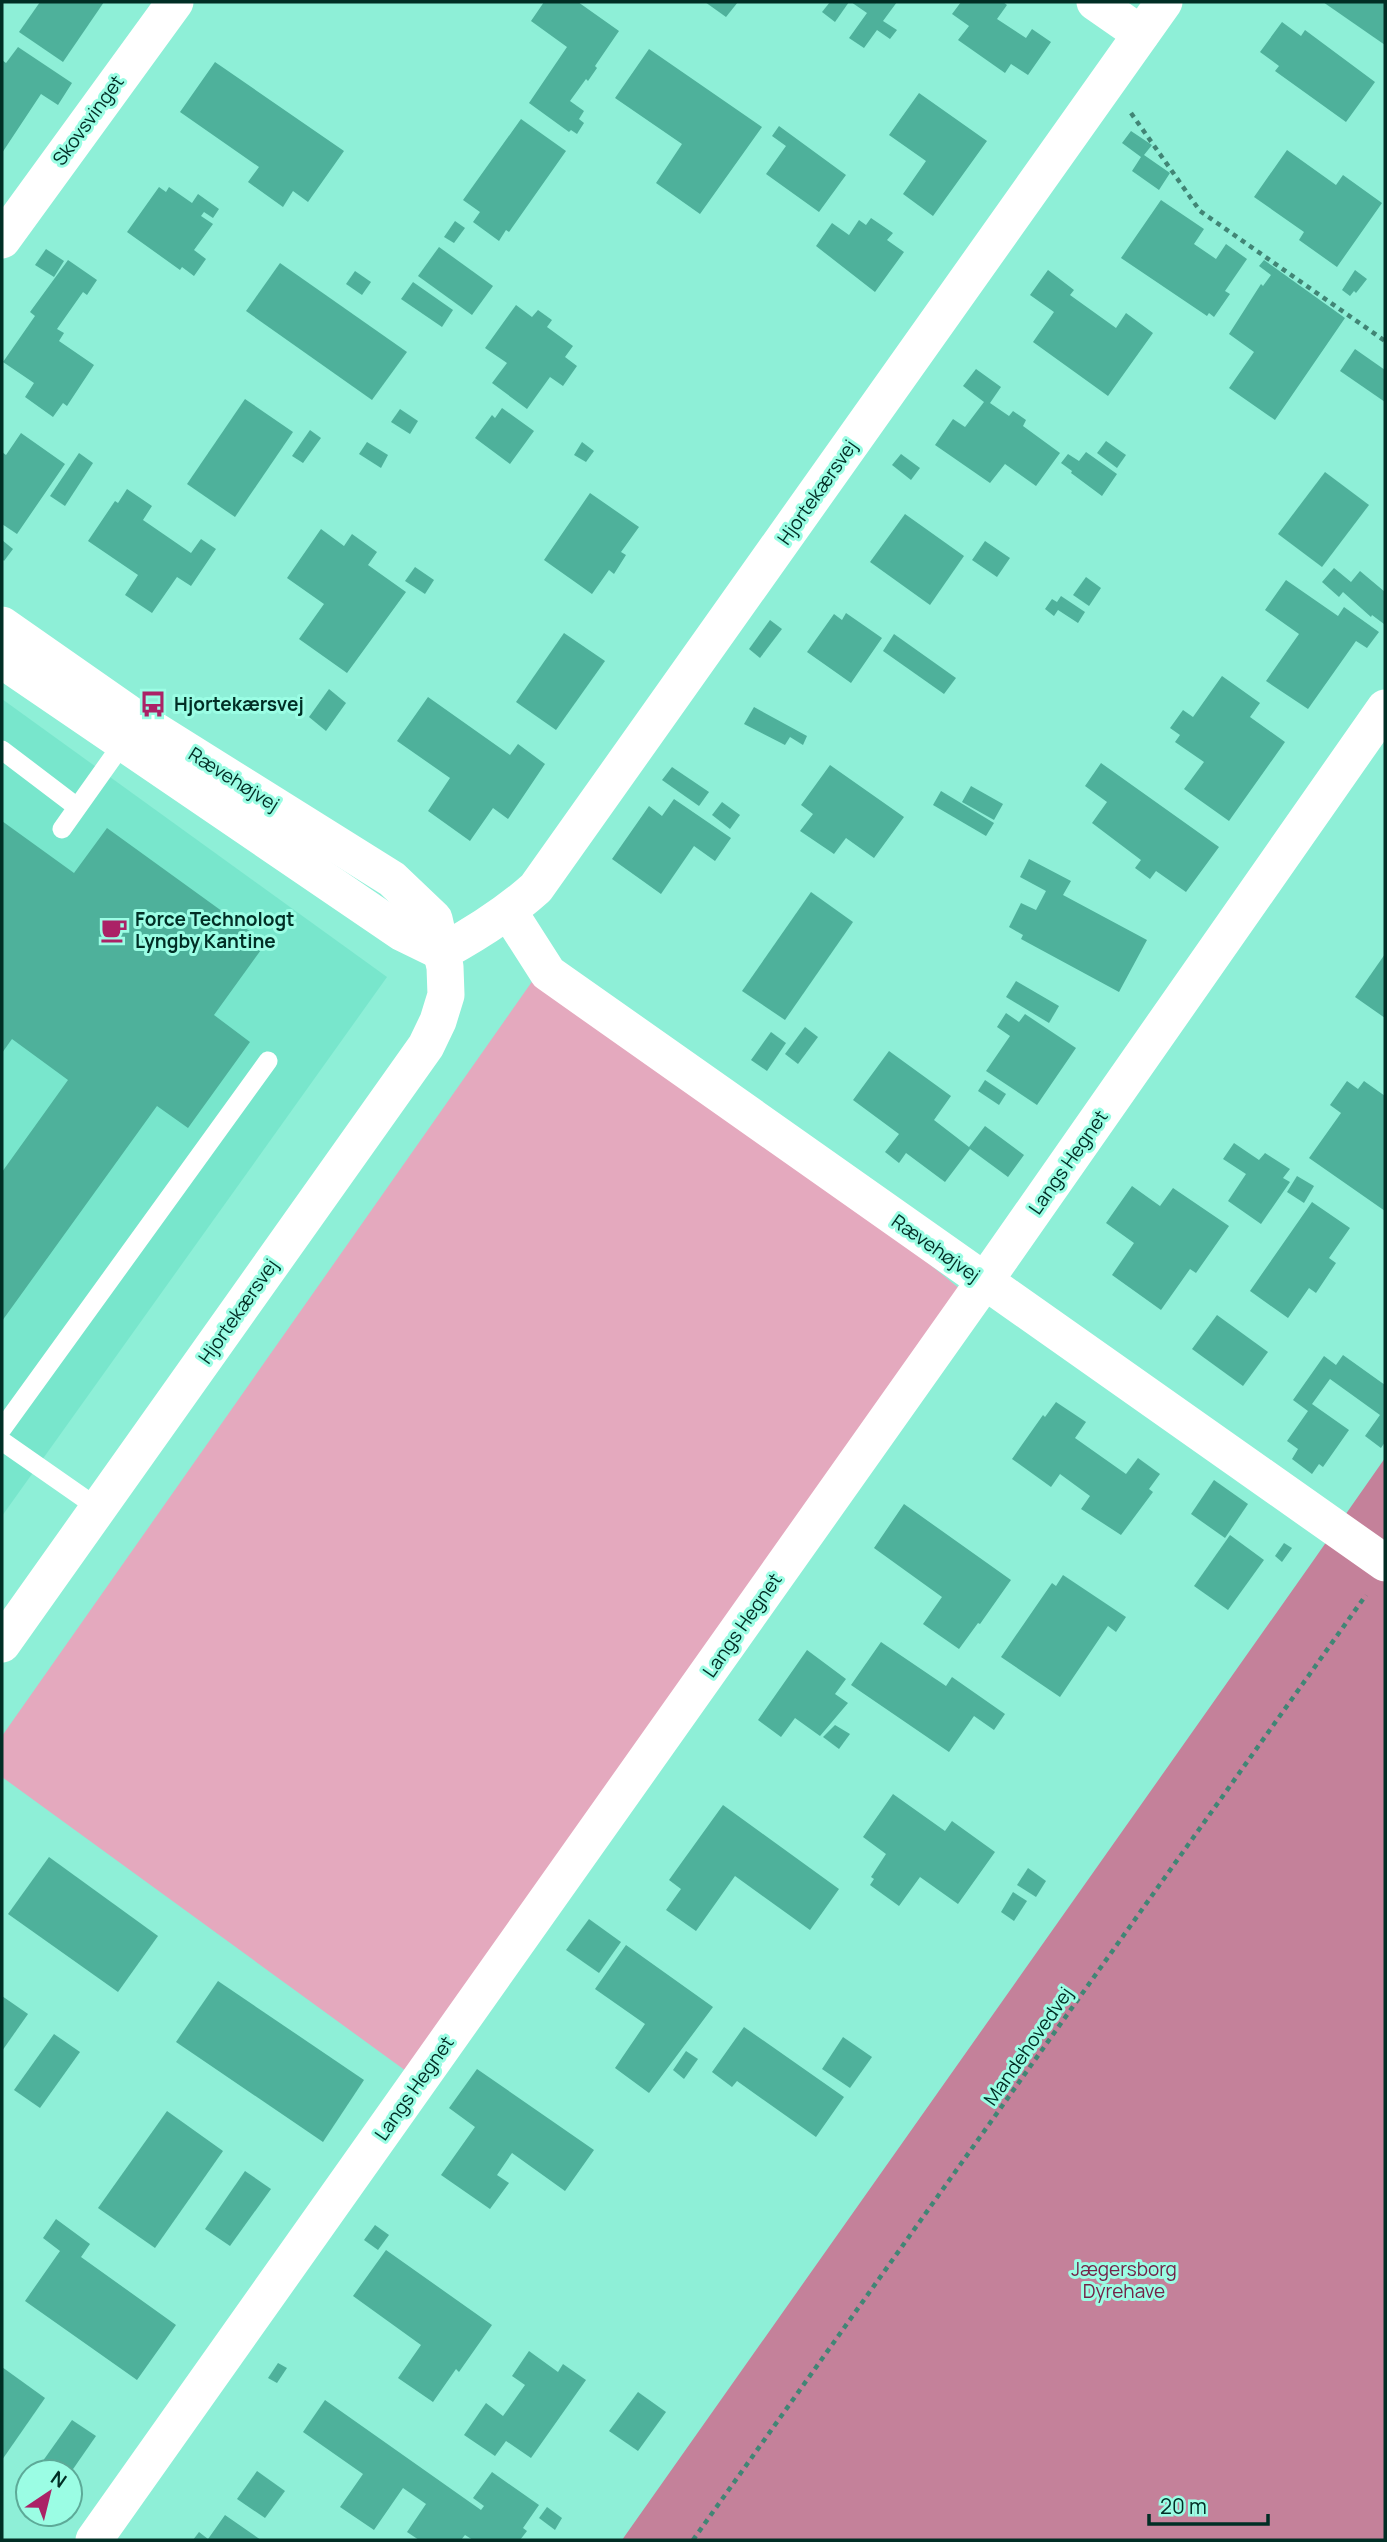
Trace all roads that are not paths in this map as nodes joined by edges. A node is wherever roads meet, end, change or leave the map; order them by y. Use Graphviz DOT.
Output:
graph roads {
  1 [pos="175,2"];
  2 [pos="1096,2"];
  3 [pos="1164,2"];
  4 [pos="1142,34"];
  5 [pos="2,240"];
  6 [pos="2,625"];
  7 [pos="2,660"];
  8 [pos="1385,708"];
  9 [pos="123,743"];
  10 [pos="2,750"];
  11 [pos="77,807"];
  12 [pos="62,829"];
  13 [pos="509,912"];
  14 [pos="444,959"];
  15 [pos="268,1061"];
  16 [pos="984,1282"];
  17 [pos="2,1429"];
  18 [pos="2,1441"];
  19 [pos="98,1508"];
  20 [pos="1377,1577"];
  21 [pos="2,1644"];
  22 [pos="94,2540"];
  1 -- 5 [label="street, Skovsvinget"];
  2 -- 4 [label="street"];
  3 -- 4 [label="street, Hjortekærsvej"];
  4 -- 13 [label="street, Hjortekærsvej"];
  6 -- 14 [label="street, Rævehøjvej"];
  7 -- 9 [label="street, Rævehøjvej"];
  8 -- 16 [label="street, Langs Hegnet"];
  9 -- 11 [label="lane"];
  9 -- 14 [label="street, Rævehøjvej"];
  10 -- 11 [label="lane"];
  11 -- 12 [label="lane"];
  13 -- 14 [label="street, Hjortekærsvej"];
  13 -- 16 [label="street, Rævehøjvej"];
  14 -- 19 [label="street, Hjortekærsvej"];
  15 -- 17 [label="lane"];
  16 -- 20 [label="street, Rævehøjvej"];
  16 -- 22 [label="street, Langs Hegnet"];
  18 -- 19 [label="lane"];
  19 -- 21 [label="street, Hjortekærsvej"];
}
